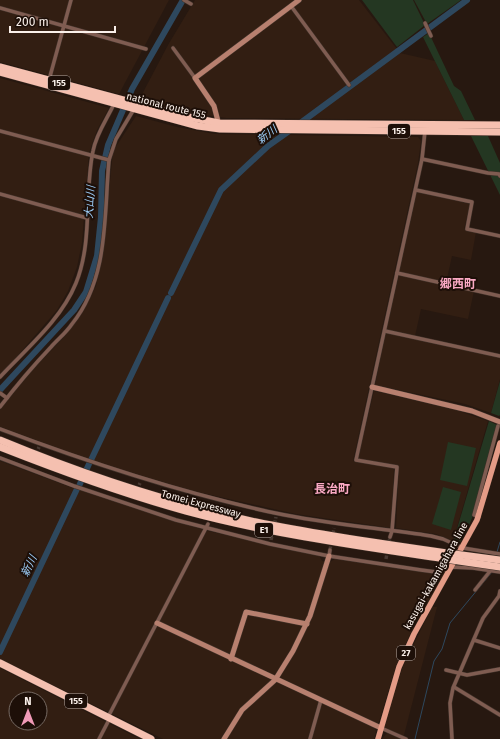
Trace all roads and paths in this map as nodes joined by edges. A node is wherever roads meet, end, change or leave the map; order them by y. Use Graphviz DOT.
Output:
graph roads {
  1 [pos="71,0"];
  2 [pos="184,0"];
  3 [pos="299,0"];
  4 [pos="190,4"];
  5 [pos="291,6"];
  6 [pos="0,8"];
  7 [pos="424,22"];
  8 [pos="64,26"];
  9 [pos="431,36"];
  10 [pos="173,48"];
  11 [pos="146,49"];
  12 [pos="0,66"];
  13 [pos="0,72"];
  14 [pos="195,78"];
  15 [pos="49,80"];
  16 [pos="349,85"];
  17 [pos="116,101"];
  18 [pos="135,106"];
  19 [pos="500,125"];
  20 [pos="220,126"];
  21 [pos="297,127"];
  22 [pos="0,131"];
  23 [pos="425,131"];
  24 [pos="500,132"];
  25 [pos="93,157"];
  26 [pos="422,159"];
  27 [pos="108,160"];
  28 [pos="500,176"];
  29 [pos="416,190"];
  30 [pos="0,194"];
  31 [pos="87,218"];
  32 [pos="500,236"];
  33 [pos="397,273"];
  34 [pos="500,296"];
  35 [pos="385,331"];
  36 [pos="500,356"];
  37 [pos="0,377"];
  38 [pos="372,387"];
  39 [pos="0,393"];
  40 [pos="6,397"];
  41 [pos="0,407"];
  42 [pos="499,424"];
  43 [pos="0,429"];
  44 [pos="0,440"];
  45 [pos="500,443"];
  46 [pos="0,447"];
  47 [pos="0,458"];
  48 [pos="79,473"];
  49 [pos="220,500"];
  50 [pos="218,505"];
  51 [pos="478,517"];
  52 [pos="335,523"];
  53 [pos="208,524"];
  54 [pos="206,528"];
  55 [pos="334,528"];
  56 [pos="392,531"];
  57 [pos="390,537"];
  58 [pos="463,548"];
  59 [pos="330,550"];
  60 [pos="500,554"];
  61 [pos="329,556"];
  62 [pos="446,556"];
  63 [pos="386,559"];
  64 [pos="500,560"];
  65 [pos="385,565"];
  66 [pos="451,567"];
  67 [pos="500,567"];
  68 [pos="491,570"];
  69 [pos="500,572"];
  70 [pos="475,590"];
  71 [pos="500,591"];
  72 [pos="157,623"];
  73 [pos="307,624"];
  74 [pos="474,640"];
  75 [pos="500,648"];
  76 [pos="231,659"];
  77 [pos="0,662"];
  78 [pos="500,669"];
  79 [pos="446,670"];
  80 [pos="460,673"];
  81 [pos="274,680"];
  82 [pos="454,687"];
  83 [pos="321,700"];
  84 [pos="500,715"];
  85 [pos="109,718"];
  86 [pos="381,728"];
  87 [pos="99,739"];
  88 [pos="151,739"];
  89 [pos="224,739"];
  90 [pos="310,739"];
  91 [pos="378,739"];
  92 [pos="406,739"];
  93 [pos="452,739"];
  1 -- 8 [label="street"];
  2 -- 4 [label="street"];
  3 -- 5 [label="street"];
  5 -- 14 [label="street"];
  5 -- 16 [label="street"];
  6 -- 8 [label="street"];
  7 -- 9 [label="street"];
  8 -- 11 [label="street"];
  8 -- 15 [label="street"];
  10 -- 14 [label="street"];
  12 -- 15 [label="highway, national route 155 / 155"];
  13 -- 17 [label="highway, national route 155 / 155"];
  14 -- 20 [label="street"];
  15 -- 17 [label="highway, national route 155 / 155"];
  17 -- 18 [label="highway, national route 155 / 155"];
  17 -- 25 [label="street"];
  18 -- 20 [label="highway, national route 155 / 155"];
  18 -- 27 [label="street"];
  19 -- 21 [label="highway, national route 155 / 155"];
  20 -- 21 [label="highway, national route 155 / 155"];
  20 -- 21 [label="highway, national route 155 / 155"];
  21 -- 23 [label="highway, national route 155 / 155"];
  22 -- 25 [label="street"];
  23 -- 24 [label="highway, national route 155 / 155"];
  23 -- 26 [label="street"];
  25 -- 27 [label="street"];
  25 -- 31 [label="street"];
  26 -- 28 [label="street"];
  26 -- 29 [label="street"];
  27 -- 40 [label="street"];
  29 -- 32 [label="street"];
  29 -- 33 [label="street"];
  30 -- 31 [label="street"];
  31 -- 37 [label="street"];
  33 -- 34 [label="street"];
  33 -- 35 [label="street"];
  35 -- 36 [label="street"];
  35 -- 38 [label="street"];
  38 -- 42 [label="street"];
  38 -- 56 [label="street"];
  39 -- 40 [label="street"];
  40 -- 41 [label="street"];
  42 -- 51 [label="street"];
  43 -- 49 [label="street"];
  44 -- 48 [label="highway, Tomei Expressway / E1"];
  45 -- 51 [label="main road, kasugai-kakamigahara line / 27"];
  46 -- 48 [label="highway, Tomei Expressway / E1"];
  47 -- 54 [label="street"];
  48 -- 62 [label="highway, Tomei Expressway / E1"];
  49 -- 50 [label="street"];
  49 -- 52 [label="street"];
  51 -- 58 [label="main road, kasugai-kakamigahara line / 27"];
  52 -- 55 [label="street"];
  52 -- 56 [label="street"];
  53 -- 54 [label="street"];
  54 -- 61 [label="street"];
  54 -- 72 [label="street"];
  56 -- 57 [label="street"];
  56 -- 58 [label="street"];
  58 -- 60 [label="street"];
  58 -- 66 [label="main road, kasugai-kakamigahara line / 27"];
  59 -- 61 [label="street"];
  61 -- 65 [label="street"];
  61 -- 73 [label="street"];
  62 -- 64 [label="highway, Tomei Expressway / E1, bridge"];
  62 -- 67 [label="highway, Tomei Expressway / E1, bridge"];
  63 -- 65 [label="street"];
  65 -- 66 [label="street"];
  66 -- 68 [label="street"];
  66 -- 86 [label="main road, kasugai-kakamigahara line / 27"];
  68 -- 69 [label="street"];
  68 -- 70 [label="street"];
  71 -- 74 [label="street"];
  72 -- 76 [label="street"];
  72 -- 85 [label="street"];
  73 -- 76 [label="street"];
  73 -- 81 [label="street"];
  74 -- 75 [label="street"];
  74 -- 80 [label="street"];
  76 -- 81 [label="street"];
  77 -- 85 [label="highway, 155"];
  78 -- 80 [label="street"];
  79 -- 80 [label="street"];
  80 -- 82 [label="street"];
  81 -- 83 [label="street"];
  81 -- 89 [label="street"];
  82 -- 84 [label="street"];
  82 -- 93 [label="street"];
  83 -- 86 [label="street"];
  83 -- 90 [label="street"];
  85 -- 87 [label="street"];
  85 -- 88 [label="highway, 155"];
  86 -- 91 [label="main road, kasugai-kakamigahara line / 27"];
  86 -- 92 [label="street"];
}
